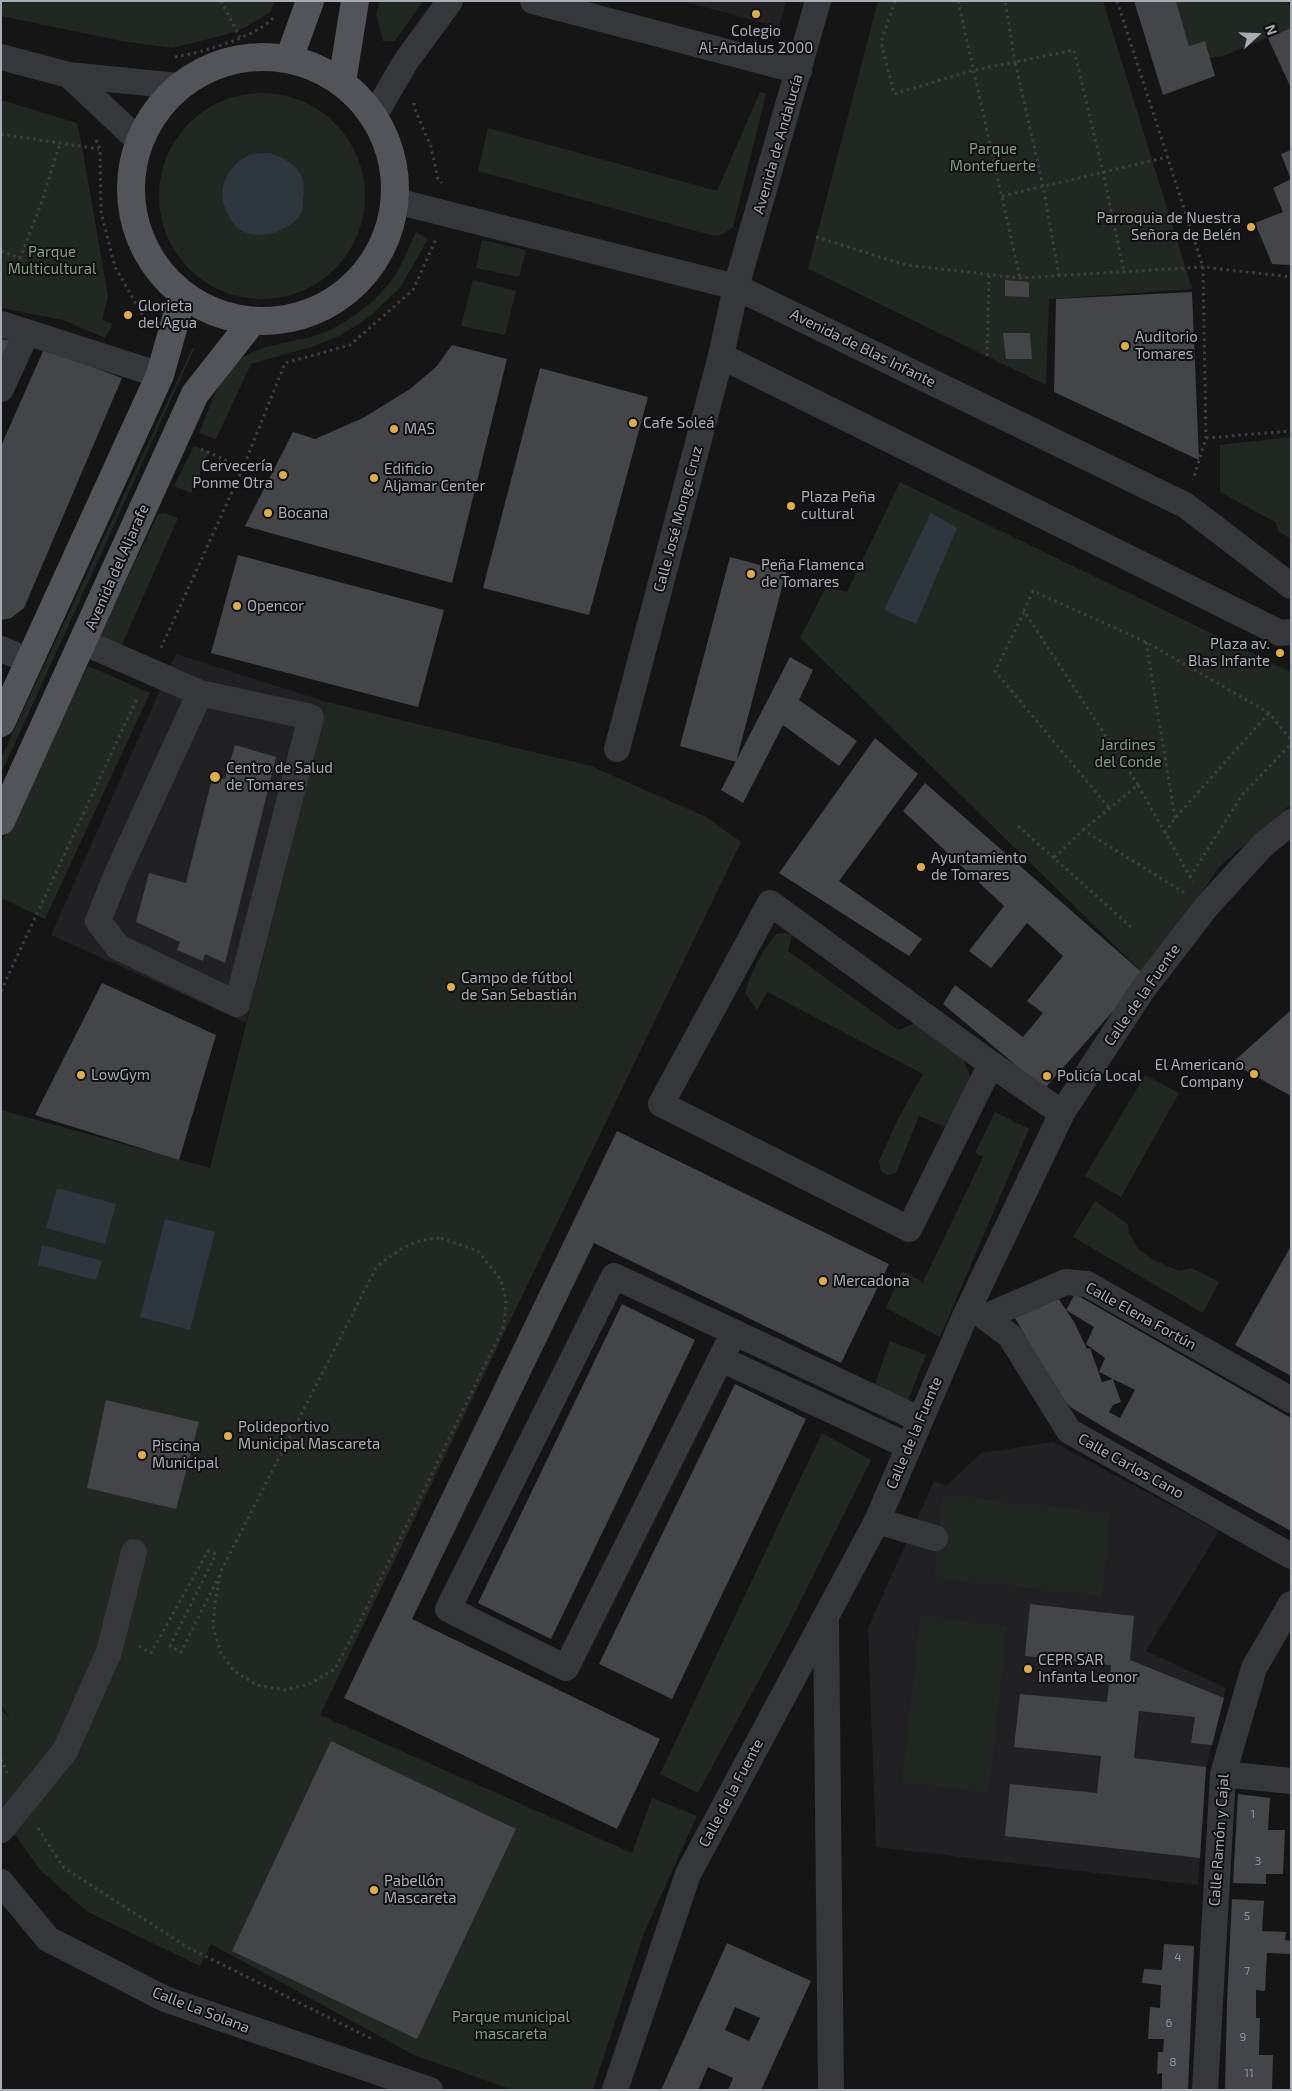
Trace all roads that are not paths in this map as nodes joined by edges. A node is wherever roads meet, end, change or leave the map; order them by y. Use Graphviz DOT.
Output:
graph roads {
  1 [pos="310,1"];
  2 [pos="355,1"];
  3 [pos="450,1"];
  4 [pos="533,1"];
  5 [pos="818,1"];
  6 [pos="1,57"];
  7 [pos="289,59"];
  8 [pos="799,71"];
  9 [pos="69,76"];
  10 [pos="342,82"];
  11 [pos="178,86"];
  12 [pos="374,116"];
  13 [pos="138,140"];
  14 [pos="396,201"];
  15 [pos="736,287"];
  16 [pos="182,297"];
  17 [pos="1,324"];
  18 [pos="251,324"];
  19 [pos="27,332"];
  20 [pos="721,356"];
  21 [pos="160,375"];
  22 [pos="1,389"];
  23 [pos="1291,586"];
  24 [pos="1291,632"];
  25 [pos="83,642"];
  26 [pos="1,649"];
  27 [pos="30,661"];
  28 [pos="200,693"];
  29 [pos="1,723"];
  30 [pos="617,749"];
  31 [pos="1,821"];
  32 [pos="1291,822"];
  33 [pos="990,1064"];
  34 [pos="1062,1113"];
  35 [pos="976,1315"];
  36 [pos="734,1332"];
  37 [pos="721,1358"];
  38 [pos="1291,1400"];
  39 [pos="919,1419"];
  40 [pos="908,1446"];
  41 [pos="877,1521"];
  42 [pos="935,1538"];
  43 [pos="134,1552"];
  44 [pos="1291,1556"];
  45 [pos="1291,1604"];
  46 [pos="826,1616"];
  47 [pos="1223,1774"];
  48 [pos="1291,1781"];
  49 [pos="1,1830"];
  50 [pos="1,1882"];
  51 [pos="430,2090"];
  52 [pos="615,2090"];
  53 [pos="831,2090"];
  54 [pos="1205,2090"];
  1 -- 7 [label="main road"];
  2 -- 10 [label="main road"];
  3 -- 12 [label="street"];
  4 -- 8 [label="street"];
  5 -- 8 [label="street, Avenida de Andalucía"];
  6 -- 9 [label="street"];
  7 -- 10 [label="main road"];
  7 -- 11 [label="main road"];
  8 -- 15 [label="street, Avenida de Andalucía"];
  9 -- 11 [label="street"];
  9 -- 13 [label="street"];
  10 -- 12 [label="main road"];
  11 -- 13 [label="main road"];
  12 -- 14 [label="main road"];
  13 -- 16 [label="main road"];
  14 -- 15 [label="street, Avenida de Blas Infante"];
  14 -- 18 [label="main road"];
  15 -- 20 [label="street, Calle José Monge Cruz"];
  15 -- 23 [label="street, Avenida de Blas Infante"];
  16 -- 18 [label="main road"];
  16 -- 21 [label="main road"];
  17 -- 19 [label="street"];
  18 -- 25 [label="main road, Avenida del Aljarafe"];
  19 -- 21 [label="street"];
  19 -- 22 [label="street"];
  20 -- 24 [label="street"];
  20 -- 30 [label="street, Calle José Monge Cruz"];
  21 -- 27 [label="main road"];
  25 -- 28 [label="street"];
  25 -- 31 [label="main road, Avenida del Aljarafe"];
  26 -- 27 [label="street"];
  27 -- 29 [label="main road"];
  28 -- 28 [label="street"];
  32 -- 34 [label="street, Calle de la Fuente"];
  33 -- 33 [label="street"];
  33 -- 34 [label="street"];
  34 -- 35 [label="street, Calle de la Fuente"];
  35 -- 38 [label="street, Calle Elena Fortún"];
  35 -- 39 [label="street, Calle de la Fuente"];
  35 -- 44 [label="street, Calle Carlos Cano"];
  36 -- 37 [label="street"];
  36 -- 37 [label="street"];
  36 -- 39 [label="street"];
  37 -- 40 [label="street"];
  39 -- 40 [label="street, Calle de la Fuente"];
  40 -- 41 [label="street, Calle de la Fuente"];
  41 -- 42 [label="street"];
  41 -- 46 [label="street, Calle de la Fuente"];
  43 -- 49 [label="street"];
  45 -- 47 [label="street, Calle Ramón y Cajal"];
  46 -- 52 [label="street, Calle de la Fuente"];
  46 -- 53 [label="street"];
  47 -- 48 [label="street"];
  47 -- 54 [label="street, Calle Ramón y Cajal"];
  50 -- 51 [label="street, Calle La Solana"];
}
